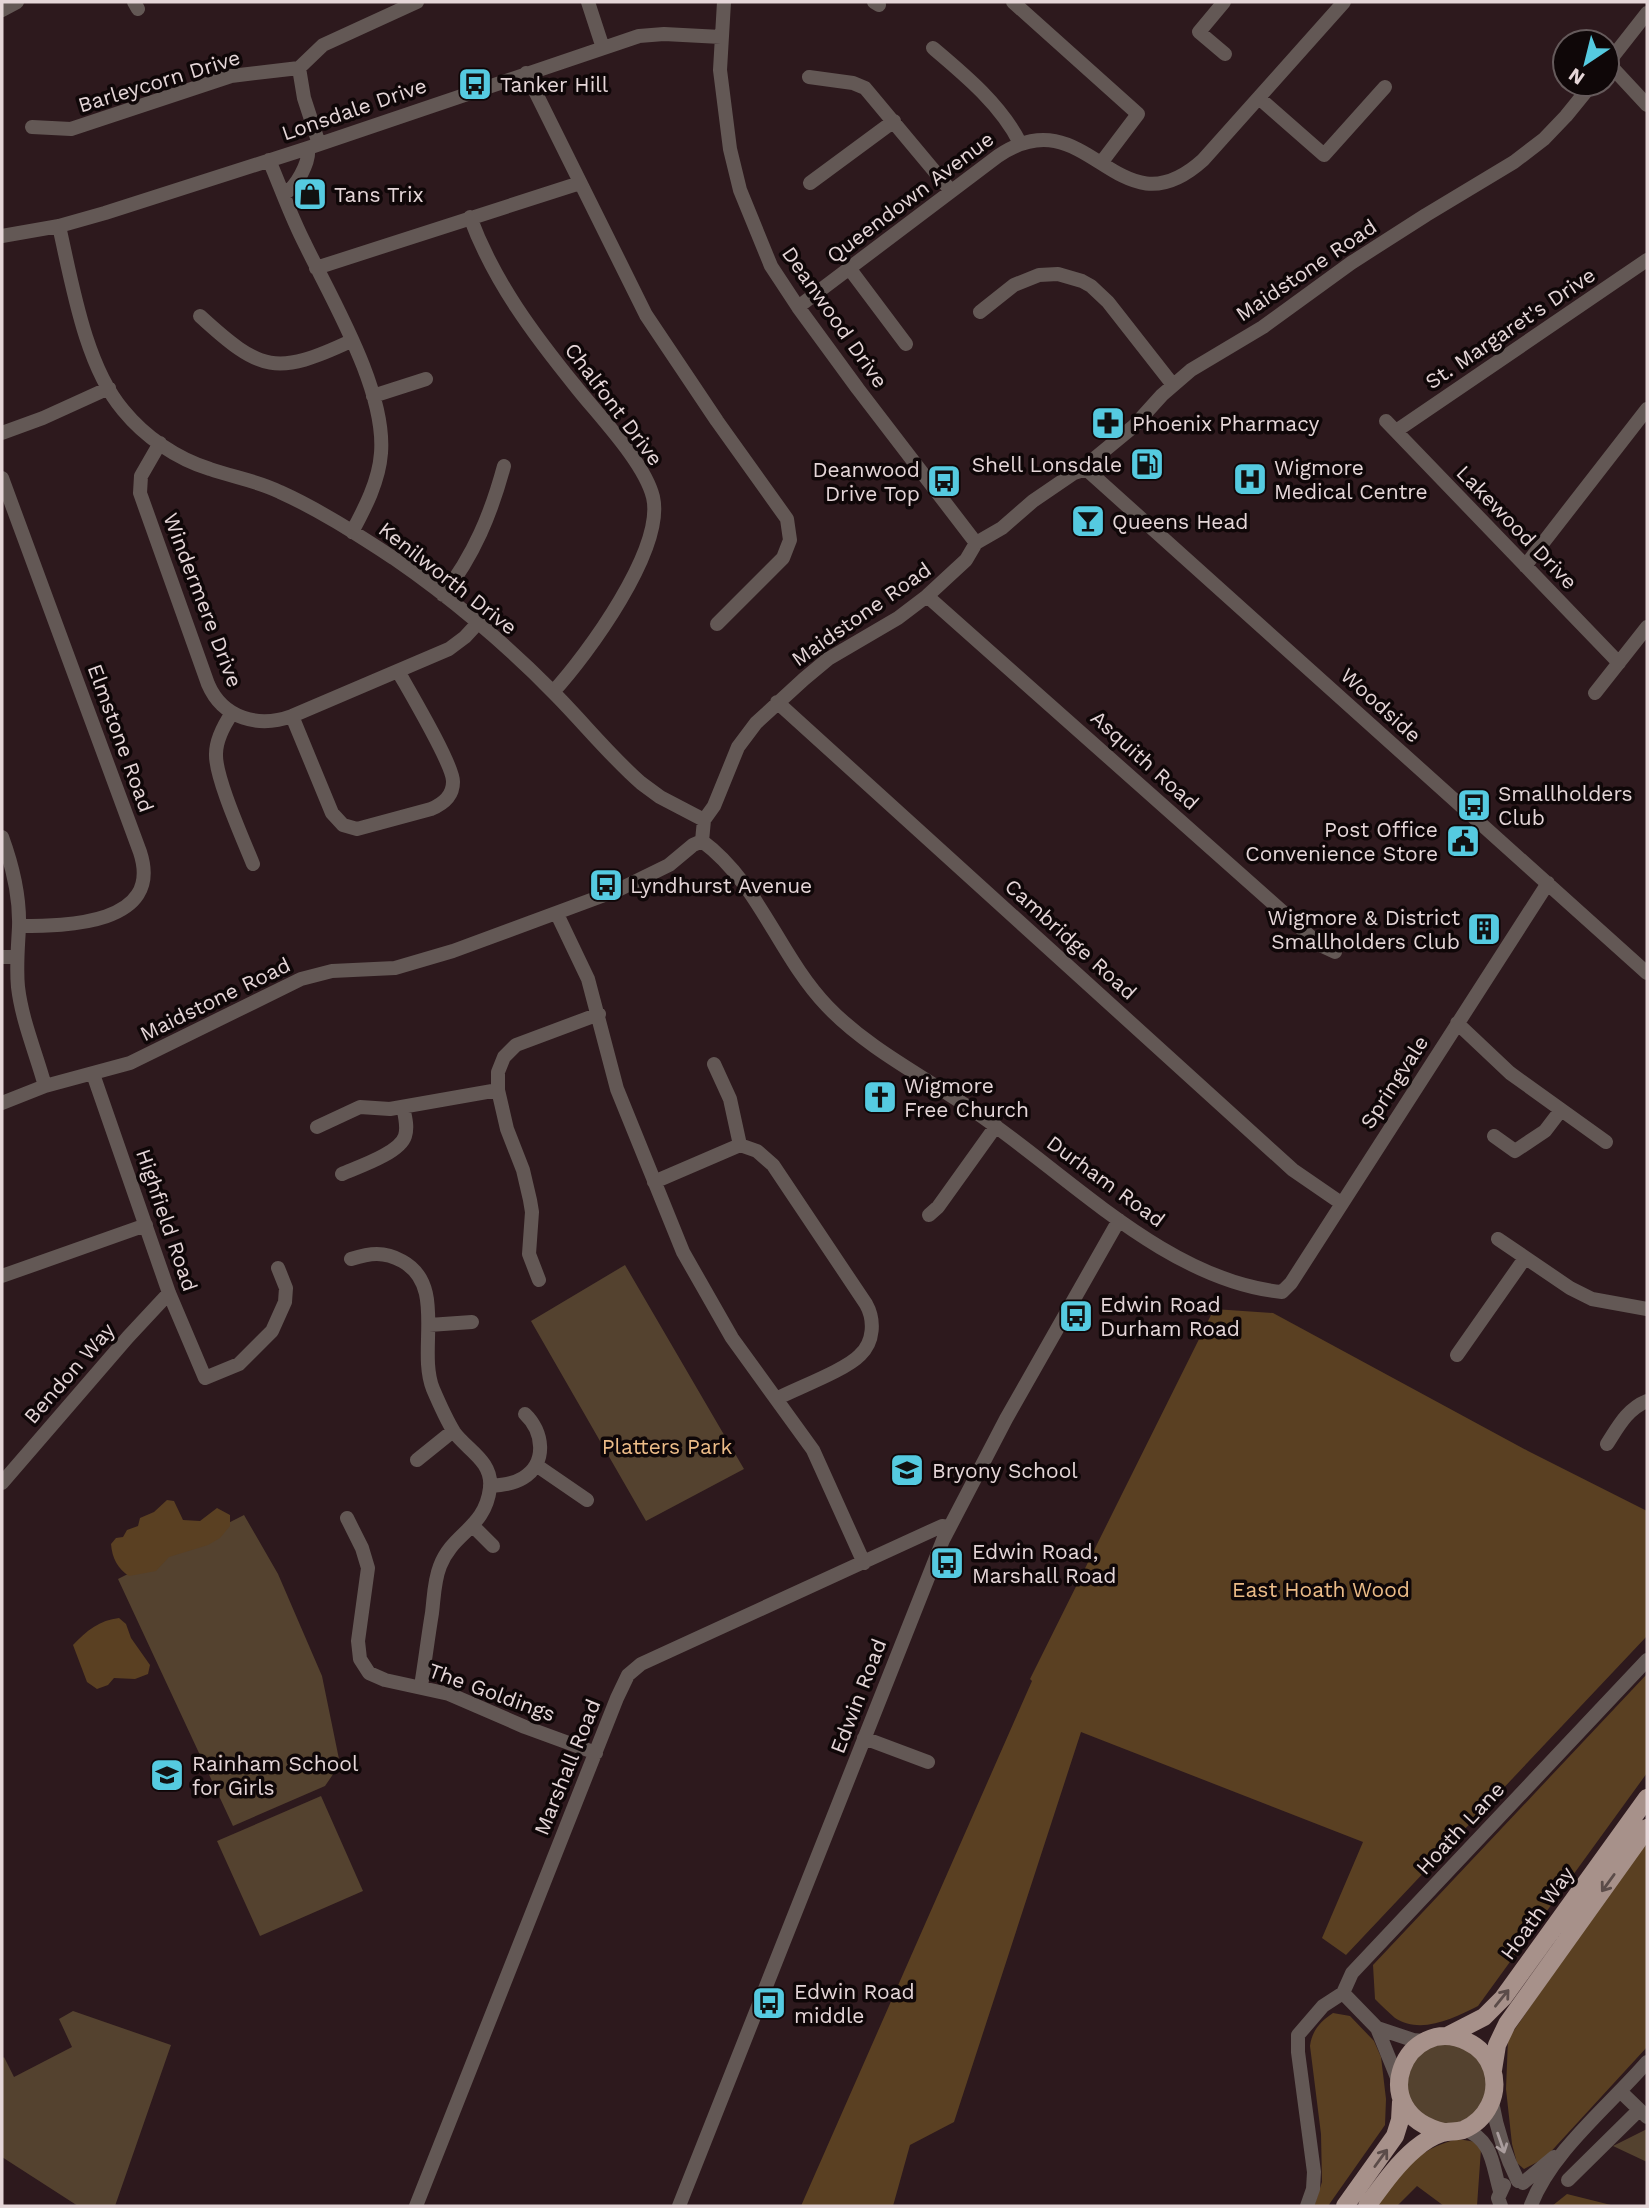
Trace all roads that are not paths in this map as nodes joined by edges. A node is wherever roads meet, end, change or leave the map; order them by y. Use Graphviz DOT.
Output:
graph roads {
  1 [pos="17,2"];
  2 [pos="417,2"];
  3 [pos="588,2"];
  4 [pos="724,2"];
  5 [pos="1013,2"];
  6 [pos="1224,2"];
  7 [pos="1343,2"];
  8 [pos="2,10"];
  9 [pos="1647,13"];
  10 [pos="721,37"];
  11 [pos="1621,46"];
  12 [pos="603,48"];
  13 [pos="933,48"];
  14 [pos="1225,54"];
  15 [pos="299,68"];
  16 [pos="526,73"];
  17 [pos="808,76"];
  18 [pos="1621,78"];
  19 [pos="1385,87"];
  20 [pos="1259,98"];
  21 [pos="1581,98"];
  22 [pos="1647,105"];
  23 [pos="894,121"];
  24 [pos="32,127"];
  25 [pos="1020,143"];
  26 [pos="313,146"];
  27 [pos="269,160"];
  28 [pos="1101,163"];
  29 [pos="580,183"];
  30 [pos="810,183"];
  31 [pos="951,191"];
  32 [pos="283,194"];
  33 [pos="470,217"];
  34 [pos="59,226"];
  35 [pos="2,236"];
  36 [pos="1647,260"];
  37 [pos="316,268"];
  38 [pos="849,268"];
  39 [pos="798,307"];
  40 [pos="980,312"];
  41 [pos="200,317"];
  42 [pos="351,341"];
  43 [pos="906,344"];
  44 [pos="426,380"];
  45 [pos="1173,385"];
  46 [pos="109,388"];
  47 [pos="373,396"];
  48 [pos="1647,409"];
  49 [pos="1391,426"];
  50 [pos="2,433"];
  51 [pos="160,443"];
  52 [pos="504,466"];
  53 [pos="1086,469"];
  54 [pos="2,478"];
  55 [pos="352,532"];
  56 [pos="976,543"];
  57 [pos="1525,566"];
  58 [pos="443,595"];
  59 [pos="927,596"];
  60 [pos="477,624"];
  61 [pos="717,624"];
  62 [pos="1647,627"];
  63 [pos="1619,663"];
  64 [pos="398,671"];
  65 [pos="553,692"];
  66 [pos="1595,693"];
  67 [pos="777,702"];
  68 [pos="232,713"];
  69 [pos="292,716"];
  70 [pos="704,820"];
  71 [pos="2,837"];
  72 [pos="702,841"];
  73 [pos="253,864"];
  74 [pos="1548,883"];
  75 [pos="557,914"];
  76 [pos="19,926"];
  77 [pos="1335,952"];
  78 [pos="9,957"];
  79 [pos="1647,972"];
  80 [pos="599,1014"];
  81 [pos="1457,1023"];
  82 [pos="714,1064"];
  83 [pos="93,1074"];
  84 [pos="45,1086"];
  85 [pos="498,1090"];
  86 [pos="2,1103"];
  87 [pos="403,1107"];
  88 [pos="1561,1110"];
  89 [pos="317,1126"];
  90 [pos="996,1126"];
  91 [pos="1494,1136"];
  92 [pos="1606,1142"];
  93 [pos="740,1145"];
  94 [pos="342,1174"];
  95 [pos="654,1182"];
  96 [pos="1341,1203"];
  97 [pos="929,1215"];
  98 [pos="1119,1220"];
  99 [pos="146,1225"];
  100 [pos="1498,1239"];
  101 [pos="356,1253"];
  102 [pos="1525,1258"];
  103 [pos="278,1268"];
  104 [pos="2,1276"];
  105 [pos="539,1280"];
  106 [pos="1269,1290"];
  107 [pos="169,1293"];
  108 [pos="1647,1308"];
  109 [pos="476,1319"];
  110 [pos="429,1325"];
  111 [pos="1457,1355"];
  112 [pos="776,1399"];
  113 [pos="1647,1401"];
  114 [pos="525,1415"];
  115 [pos="453,1431"];
  116 [pos="1607,1444"];
  117 [pos="418,1463"];
  118 [pos="536,1465"];
  119 [pos="2,1483"];
  120 [pos="490,1486"];
  121 [pos="587,1500"];
  122 [pos="347,1518"];
  123 [pos="474,1526"];
  124 [pos="949,1527"];
  125 [pos="497,1547"];
  126 [pos="864,1563"];
  127 [pos="1647,1660"];
  128 [pos="421,1686"];
  129 [pos="864,1738"];
  130 [pos="596,1753"];
  131 [pos="928,1762"];
  132 [pos="1647,1798"];
  133 [pos="1647,1828"];
  134 [pos="1343,1993"];
  135 [pos="1377,2028"];
  136 [pos="1447,2036"];
  137 [pos="1424,2041"];
  138 [pos="1647,2062"];
  139 [pos="1493,2070"];
  140 [pos="1398,2080"];
  141 [pos="1621,2092"];
  142 [pos="1401,2102"];
  143 [pos="1492,2102"];
  144 [pos="1643,2113"];
  145 [pos="1464,2129"];
  146 [pos="1444,2132"];
  147 [pos="1574,2141"];
  148 [pos="1568,2180"];
  149 [pos="1520,2182"];
  150 [pos="1498,2200"];
  151 [pos="416,2206"];
  152 [pos="679,2206"];
  153 [pos="1307,2206"];
  154 [pos="1345,2206"];
  155 [pos="1367,2206"];
  156 [pos="1531,2206"];
  1 -- 8 [label="street"];
  2 -- 15 [label="street"];
  3 -- 12 [label="street"];
  4 -- 10 [label="street, Deanwood Drive"];
  5 -- 28 [label="street"];
  6 -- 14 [label="street"];
  7 -- 20 [label="street, Queendown Avenue"];
  9 -- 11 [label="street"];
  10 -- 12 [label="street, Lonsdale Drive"];
  10 -- 39 [label="street, Deanwood Drive"];
  12 -- 16 [label="street, Lonsdale Drive"];
  13 -- 25 [label="street"];
  15 -- 24 [label="street, Barleycorn Drive"];
  15 -- 26 [label="street"];
  16 -- 26 [label="street, Lonsdale Drive"];
  16 -- 29 [label="street"];
  17 -- 23 [label="street"];
  18 -- 22 [label="street"];
  19 -- 20 [label="street"];
  20 -- 28 [label="street, Queendown Avenue"];
  21 -- 45 [label="street, Maidstone Road"];
  23 -- 30 [label="street"];
  23 -- 31 [label="street"];
  25 -- 28 [label="street, Queendown Avenue"];
  25 -- 31 [label="street, Queendown Avenue"];
  26 -- 27 [label="street, Lonsdale Drive"];
  26 -- 32 [label="street"];
  27 -- 32 [label="street"];
  27 -- 34 [label="street, Lonsdale Drive"];
  29 -- 33 [label="street"];
  29 -- 61 [label="street"];
  31 -- 38 [label="street, Queendown Avenue"];
  32 -- 37 [label="street"];
  33 -- 37 [label="street"];
  33 -- 65 [label="street, Chalfont Drive"];
  34 -- 35 [label="street, Lonsdale Drive"];
  34 -- 46 [label="street, Kenilworth Drive"];
  36 -- 49 [label="street, St. Margaret's Drive"];
  37 -- 42 [label="street"];
  38 -- 39 [label="street, Queendown Avenue"];
  38 -- 43 [label="street"];
  39 -- 56 [label="street, Deanwood Drive"];
  40 -- 45 [label="street"];
  41 -- 42 [label="street"];
  42 -- 47 [label="street"];
  44 -- 47 [label="street"];
  45 -- 53 [label="street, Maidstone Road"];
  46 -- 50 [label="street"];
  46 -- 51 [label="street, Kenilworth Drive"];
  47 -- 55 [label="street"];
  48 -- 57 [label="street"];
  49 -- 57 [label="street, Lakewood Drive"];
  51 -- 55 [label="street, Kenilworth Drive"];
  51 -- 68 [label="street, Windermere Drive"];
  52 -- 58 [label="street"];
  53 -- 56 [label="street, Maidstone Road"];
  53 -- 74 [label="street, Woodside"];
  54 -- 76 [label="street, Elmstone Road"];
  55 -- 58 [label="street, Kenilworth Drive"];
  56 -- 59 [label="street, Maidstone Road"];
  57 -- 63 [label="street, Lakewood Drive"];
  58 -- 60 [label="street, Kenilworth Drive"];
  59 -- 67 [label="street, Maidstone Road"];
  59 -- 77 [label="street, Asquith Road"];
  60 -- 64 [label="street, Windermere Drive"];
  60 -- 65 [label="street, Kenilworth Drive"];
  62 -- 63 [label="street"];
  63 -- 66 [label="street"];
  64 -- 69 [label="street, Windermere Drive"];
  64 -- 69 [label="street"];
  65 -- 70 [label="street, Kenilworth Drive"];
  67 -- 70 [label="street, Maidstone Road"];
  67 -- 96 [label="street, Cambridge Road"];
  68 -- 69 [label="street, Windermere Drive"];
  68 -- 73 [label="street"];
  70 -- 72 [label="street, Maidstone Road"];
  71 -- 76 [label="street"];
  72 -- 75 [label="street, Maidstone Road"];
  72 -- 90 [label="street, Durham Road"];
  74 -- 79 [label="street, Woodside"];
  74 -- 81 [label="street, Springvale"];
  75 -- 80 [label="street"];
  75 -- 83 [label="street, Maidstone Road"];
  76 -- 78 [label="street"];
  78 -- 84 [label="street"];
  80 -- 85 [label="street"];
  80 -- 95 [label="street"];
  81 -- 88 [label="street"];
  81 -- 96 [label="street, Springvale"];
  82 -- 93 [label="street"];
  83 -- 84 [label="street, Maidstone Road"];
  83 -- 99 [label="street, Highfield Road"];
  84 -- 86 [label="street, Maidstone Road"];
  85 -- 87 [label="street"];
  85 -- 105 [label="street"];
  87 -- 89 [label="street"];
  87 -- 94 [label="street"];
  88 -- 91 [label="street"];
  88 -- 92 [label="street"];
  90 -- 97 [label="street"];
  90 -- 98 [label="street, Durham Road"];
  93 -- 95 [label="street"];
  93 -- 112 [label="street"];
  95 -- 112 [label="street"];
  96 -- 106 [label="street, Springvale"];
  98 -- 106 [label="street, Durham Road"];
  98 -- 124 [label="street, Edwin Road"];
  99 -- 104 [label="street"];
  99 -- 107 [label="street, Highfield Road"];
  100 -- 102 [label="street"];
  101 -- 110 [label="street"];
  102 -- 108 [label="street"];
  102 -- 111 [label="street"];
  103 -- 107 [label="street, Highfield Road"];
  107 -- 119 [label="street, Bendon Way"];
  109 -- 110 [label="street"];
  110 -- 115 [label="street"];
  112 -- 126 [label="street"];
  113 -- 116 [label="street"];
  114 -- 118 [label="street"];
  115 -- 117 [label="street"];
  115 -- 120 [label="street"];
  118 -- 120 [label="street"];
  118 -- 121 [label="street"];
  120 -- 123 [label="street"];
  122 -- 128 [label="street, The Goldings"];
  123 -- 125 [label="street"];
  123 -- 128 [label="street"];
  124 -- 126 [label="street, Marshall Road"];
  124 -- 129 [label="street, Edwin Road"];
  126 -- 130 [label="street, Marshall Road"];
  127 -- 134 [label="street, Hoath Lane"];
  128 -- 130 [label="street, The Goldings"];
  129 -- 131 [label="street"];
  129 -- 152 [label="street, Edwin Road"];
  130 -- 151 [label="street, Marshall Road"];
  136 -- 132 [label="main road, Hoath Way, one-way"];
  133 -- 139 [label="main road, Hoath Way, one-way"];
  134 -- 135 [label="street"];
  134 -- 153 [label="street"];
  135 -- 137 [label="street"];
  135 -- 140 [label="street"];
  136 -- 137 [label="main road"];
  136 -- 139 [label="main road"];
  137 -- 140 [label="main road"];
  138 -- 141 [label="street"];
  139 -- 143 [label="main road"];
  140 -- 142 [label="main road"];
  141 -- 144 [label="street"];
  141 -- 147 [label="street"];
  142 -- 146 [label="main road"];
  154 -- 142 [label="main road, one-way"];
  143 -- 145 [label="main road"];
  143 -- 149 [label="street, one-way"];
  144 -- 148 [label="street"];
  145 -- 146 [label="main road"];
  145 -- 150 [label="street"];
  146 -- 155 [label="main road"];
  147 -- 149 [label="street"];
  147 -- 156 [label="street"];
  149 -- 150 [label="street"];
  149 -- 156 [label="street"];
}
